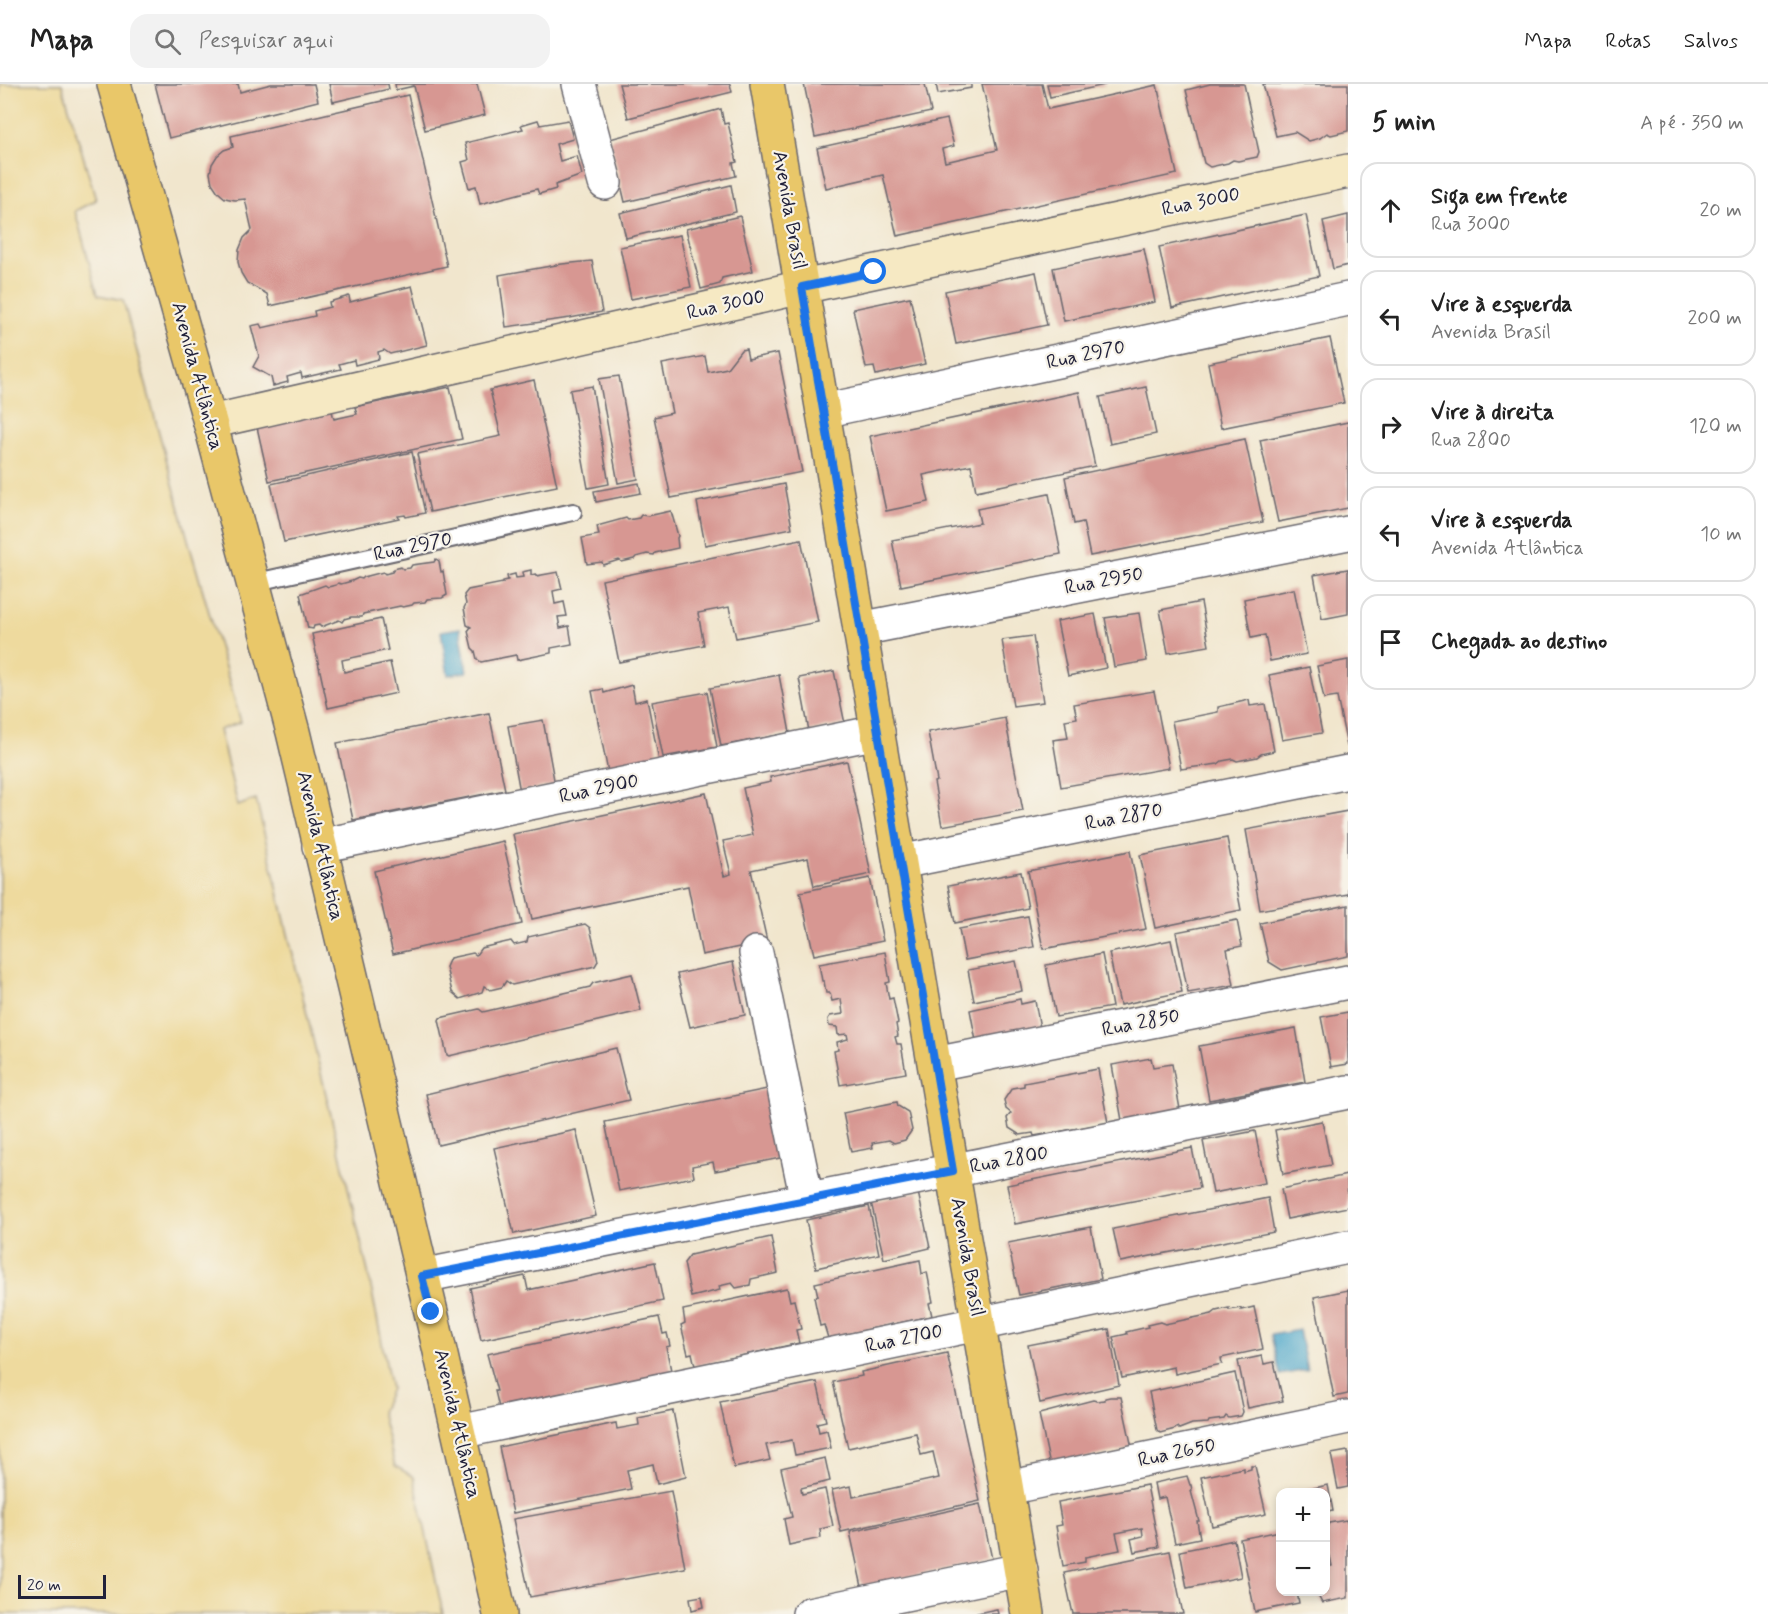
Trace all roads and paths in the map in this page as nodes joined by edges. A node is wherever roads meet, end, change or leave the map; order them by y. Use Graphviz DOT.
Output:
graph roads {
  1 [pos="114,84"];
  2 [pos="579,84"];
  3 [pos="767,84"];
  4 [pos="1348,171"];
  5 [pos="605,183"];
  6 [pos="802,287"];
  7 [pos="1348,299"];
  8 [pos="823,411"];
  9 [pos="210,422"];
  10 [pos="573,512"];
  11 [pos="1348,533"];
  12 [pos="252,583"];
  13 [pos="860,629"];
  14 [pos="878,732"];
  15 [pos="1348,772"];
  16 [pos="320,846"];
  17 [pos="900,862"];
  18 [pos="756,953"];
  19 [pos="1348,982"];
  20 [pos="934,1064"];
  21 [pos="1348,1092"];
  22 [pos="953,1171"];
  23 [pos="807,1200"];
  24 [pos="1348,1246"];
  25 [pos="422,1276"];
  26 [pos="979,1324"];
  27 [pos="1348,1417"];
  28 [pos="459,1432"];
  29 [pos="1007,1488"];
  30 [pos="1021,1570"];
  31 [pos="500,1614"];
  32 [pos="809,1614"];
  33 [pos="1028,1614"];
  1 -- 9 [label="main road, Avenida Atlântica"];
  2 -- 5 [label="street"];
  3 -- 6 [label="main road, Avenida Brasil"];
  4 -- 6 [label="main road, Rua 3000"];
  6 -- 8 [label="main road, Avenida Brasil"];
  6 -- 9 [label="main road, Rua 3000"];
  7 -- 8 [label="street, Rua 2970"];
  8 -- 13 [label="main road, Avenida Brasil"];
  9 -- 12 [label="main road, Avenida Atlântica"];
  10 -- 12 [label="lane, Rua 2970"];
  11 -- 13 [label="street, Rua 2950"];
  12 -- 16 [label="main road, Avenida Atlântica"];
  13 -- 14 [label="main road, Avenida Brasil"];
  14 -- 16 [label="street, Rua 2900"];
  14 -- 17 [label="main road, Avenida Brasil"];
  15 -- 17 [label="street, Rua 2870"];
  16 -- 25 [label="main road, Avenida Atlântica"];
  17 -- 20 [label="main road, Avenida Brasil"];
  18 -- 23 [label="street"];
  19 -- 20 [label="street, Rua 2850"];
  20 -- 22 [label="main road, Avenida Brasil"];
  21 -- 22 [label="street, Rua 2800"];
  22 -- 23 [label="street, Rua 2800"];
  22 -- 26 [label="main road, Avenida Brasil"];
  23 -- 25 [label="street, Rua 2800"];
  24 -- 26 [label="street, Rua 2700"];
  25 -- 28 [label="main road, Avenida Atlântica"];
  26 -- 28 [label="street, Rua 2700"];
  26 -- 29 [label="main road, Avenida Brasil"];
  27 -- 29 [label="street, Rua 2650"];
  28 -- 31 [label="main road, Avenida Atlântica"];
  29 -- 30 [label="main road, Avenida Brasil"];
  30 -- 32 [label="street"];
  30 -- 33 [label="main road, Avenida Brasil"];
}
